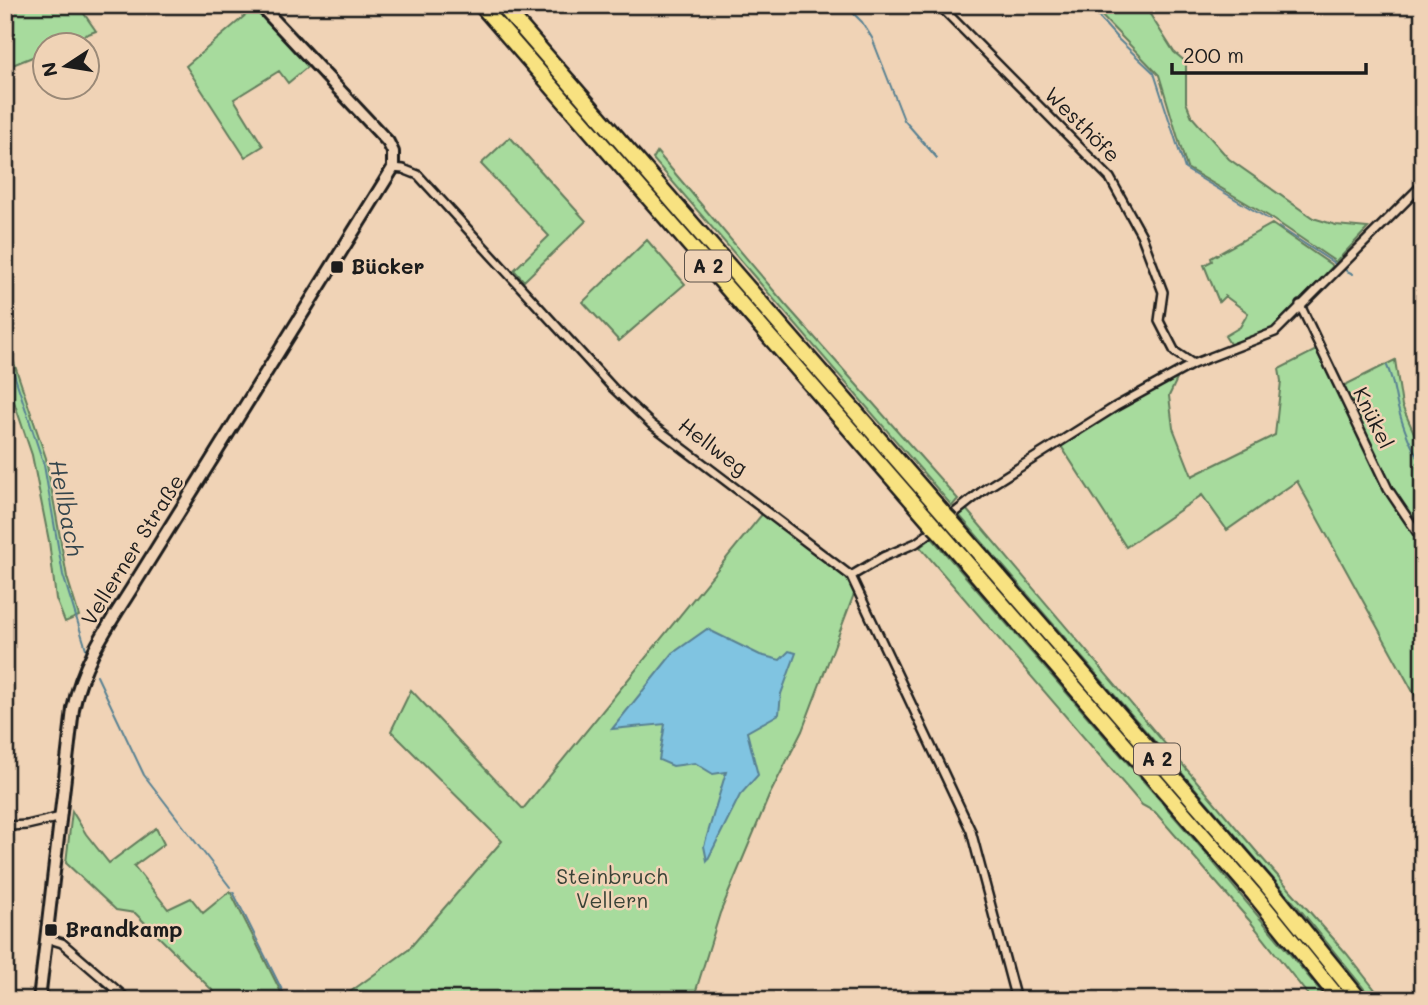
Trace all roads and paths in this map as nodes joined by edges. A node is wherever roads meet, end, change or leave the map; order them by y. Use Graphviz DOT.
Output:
graph roads {
  1 [pos="260,5"];
  2 [pos="481,5"];
  3 [pos="502,5"];
  4 [pos="939,5"];
  5 [pos="393,168"];
  6 [pos="1423,184"];
  7 [pos="1300,305"];
  8 [pos="1193,364"];
  9 [pos="1423,541"];
  10 [pos="851,576"];
  11 [pos="61,817"];
  12 [pos="5,822"];
  13 [pos="46,938"];
  14 [pos="39,1000"];
  15 [pos="128,1000"];
  16 [pos="1016,1000"];
  17 [pos="1340,1000"];
  18 [pos="1360,1000"];
  1 -- 5 [label="main road"];
  2 -- 17 [label="highway, A 2"];
  3 -- 18 [label="highway, A 2"];
  4 -- 8 [label="street, Westhöfe"];
  5 -- 10 [label="street, Hellweg"];
  5 -- 11 [label="main road, Vellerner Straße"];
  6 -- 7 [label="street"];
  7 -- 8 [label="street"];
  7 -- 9 [label="street, Knükel"];
  8 -- 10 [label="street"];
  10 -- 16 [label="street, Hellweg"];
  11 -- 12 [label="street"];
  11 -- 13 [label="main road, Vellerner Straße"];
  13 -- 14 [label="main road, Vellerner Straße"];
  13 -- 15 [label="street"];
}
